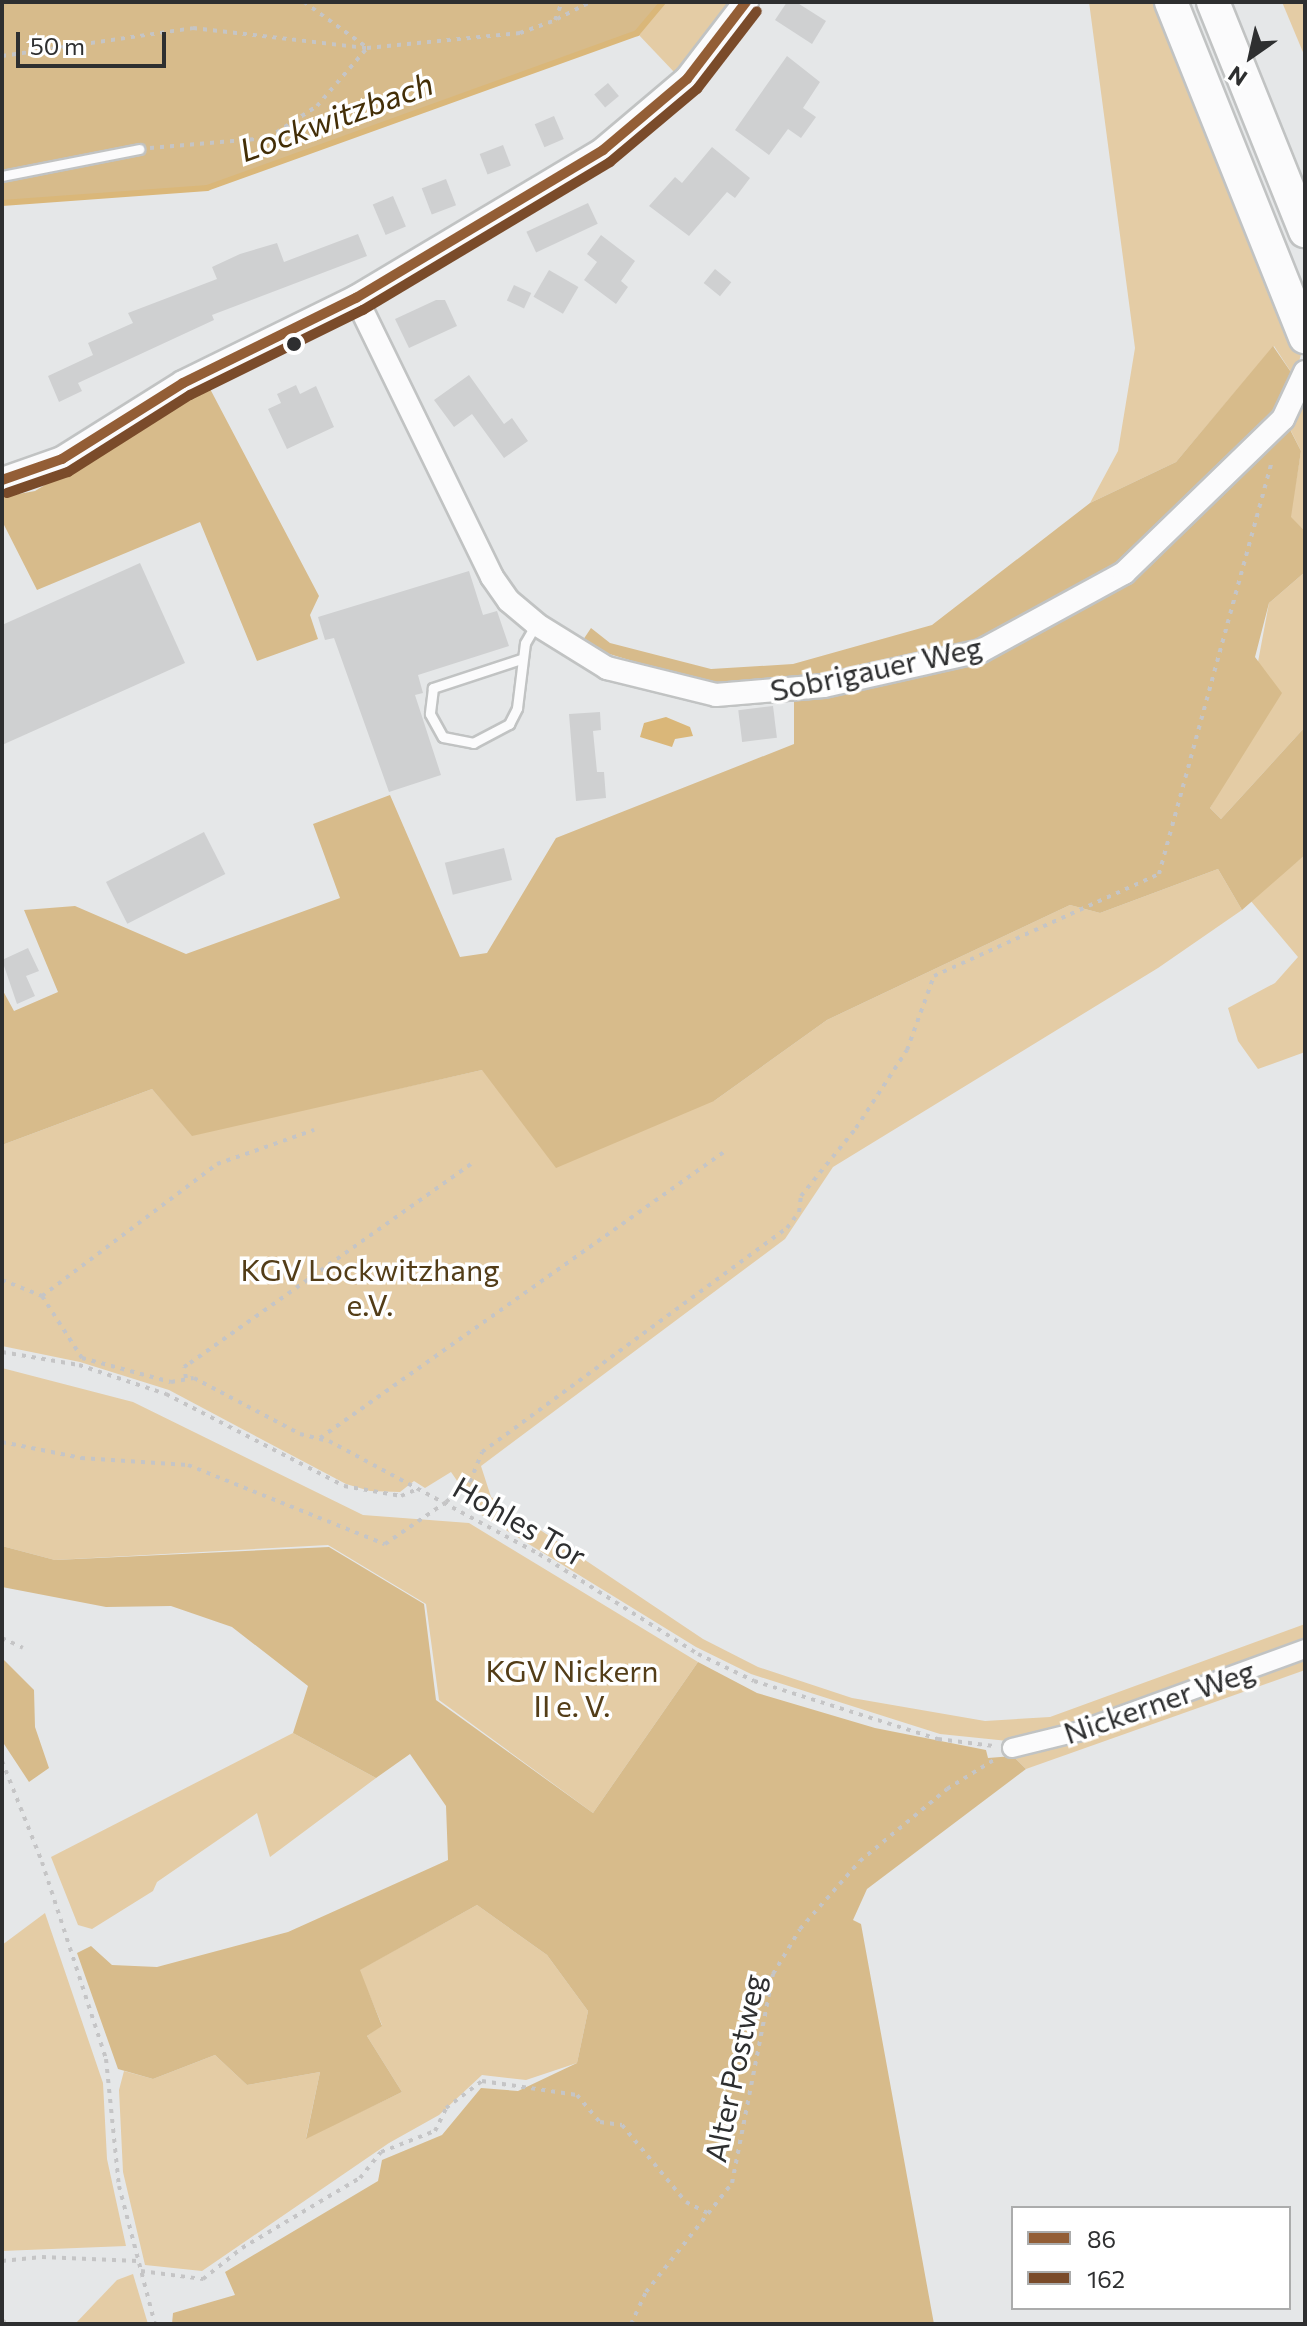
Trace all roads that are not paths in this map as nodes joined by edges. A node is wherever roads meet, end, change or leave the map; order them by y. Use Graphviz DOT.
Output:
graph roads {
  1 [pos="746,2"];
  2 [pos="1171,2"];
  3 [pos="1213,2"];
  4 [pos="139,149"];
  5 [pos="2,176"];
  6 [pos="1305,231"];
  7 [pos="356,298"];
  8 [pos="1305,337"];
  9 [pos="1305,372"];
  10 [pos="2,480"];
  11 [pos="536,624"];
  12 [pos="521,659"];
  13 [pos="1305,1649"];
  14 [pos="1012,1748"];
  1 -- 7 [label="main road"];
  2 -- 8 [label="highway"];
  3 -- 6 [label="highway"];
  4 -- 5 [label="lane"];
  7 -- 10 [label="main road"];
  7 -- 11 [label="street, Sobrigauer Weg"];
  9 -- 11 [label="street, Sobrigauer Weg"];
  11 -- 12 [label="lane"];
  12 -- 12 [label="lane"];
  13 -- 14 [label="street, Nickerner Weg"];
}
